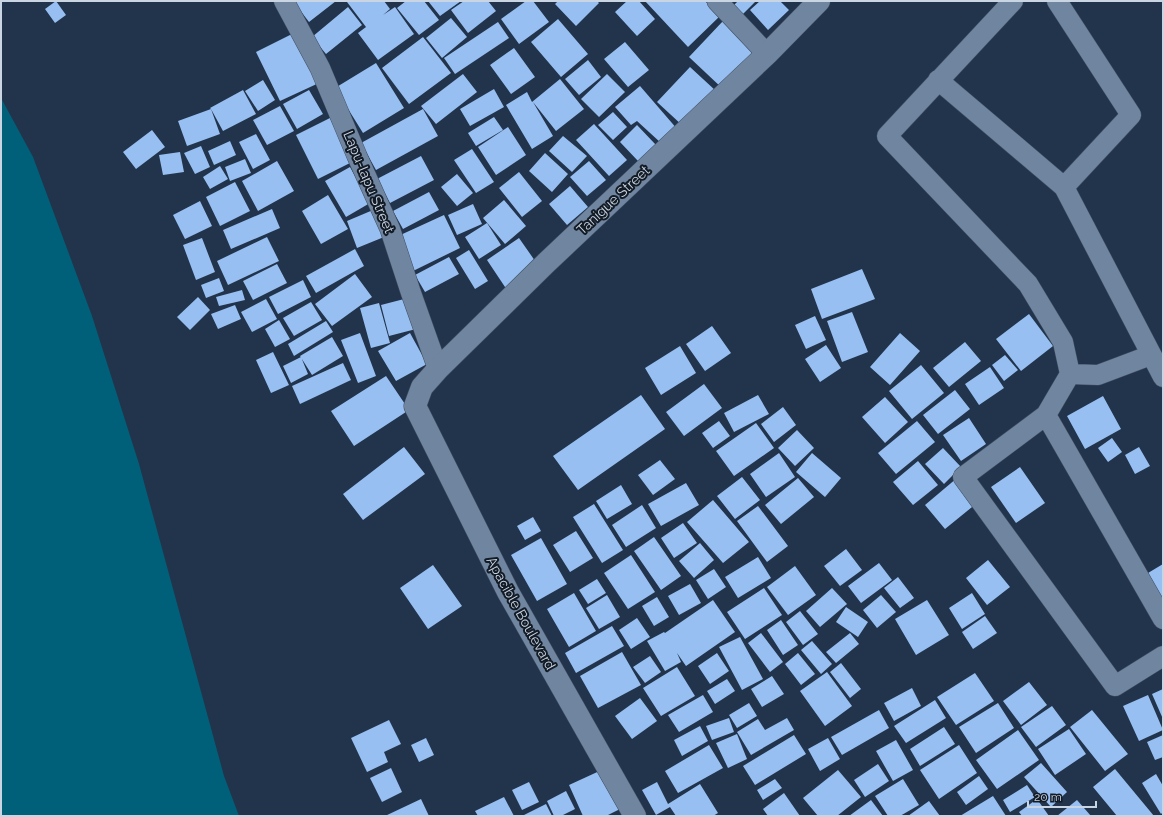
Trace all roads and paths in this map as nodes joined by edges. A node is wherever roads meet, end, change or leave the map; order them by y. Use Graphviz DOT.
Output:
graph roads {
  1 [pos="284,1"];
  2 [pos="717,1"];
  3 [pos="819,1"];
  4 [pos="1013,1"];
  5 [pos="1057,1"];
  6 [pos="767,54"];
  7 [pos="938,80"];
  8 [pos="1064,187"];
  9 [pos="1151,355"];
  10 [pos="438,369"];
  11 [pos="1070,374"];
  12 [pos="1163,377"];
  13 [pos="415,406"];
  14 [pos="1046,415"];
  15 [pos="1163,619"];
  16 [pos="1163,656"];
  17 [pos="635,816"];
  1 -- 10 [label="street, Lapu-lapu Street"];
  2 -- 6 [label="street"];
  3 -- 6 [label="street, Tanigue Street"];
  4 -- 7 [label="street"];
  5 -- 8 [label="street"];
  6 -- 10 [label="street, Tanigue Street"];
  7 -- 8 [label="street"];
  7 -- 11 [label="street"];
  8 -- 9 [label="street"];
  9 -- 11 [label="street"];
  9 -- 12 [label="street"];
  10 -- 13 [label="street, Tanigue Street"];
  11 -- 14 [label="street"];
  13 -- 17 [label="street, Apacible Boulevard"];
  14 -- 15 [label="street"];
  14 -- 16 [label="street"];
}
